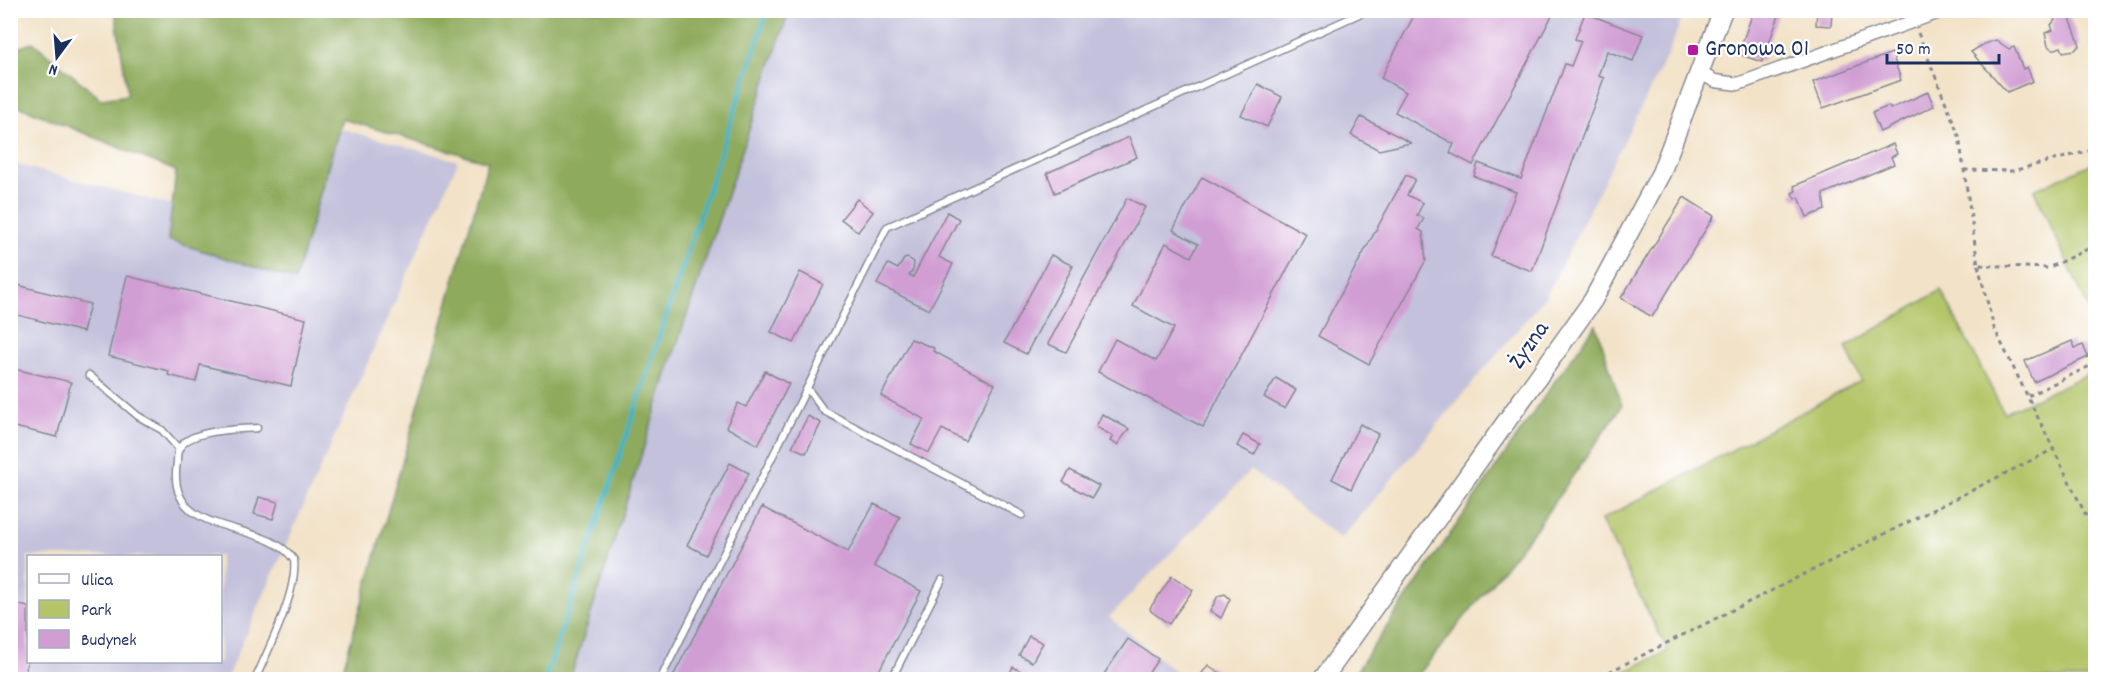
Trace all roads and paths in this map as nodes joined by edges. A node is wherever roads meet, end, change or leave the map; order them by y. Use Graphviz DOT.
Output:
graph roads {
  1 [pos="1368,10"];
  2 [pos="1723,10"];
  3 [pos="1945,10"];
  4 [pos="1914,21"];
  5 [pos="1700,74"];
  6 [pos="2096,149"];
  7 [pos="1964,170"];
  8 [pos="2096,244"];
  9 [pos="1978,265"];
  10 [pos="2096,363"];
  11 [pos="89,375"];
  12 [pos="807,388"];
  13 [pos="2028,396"];
  14 [pos="257,428"];
  15 [pos="179,449"];
  16 [pos="2055,449"];
  17 [pos="1022,515"];
  18 [pos="2096,536"];
  19 [pos="942,580"];
  20 [pos="255,680"];
  21 [pos="660,680"];
  22 [pos="891,680"];
  23 [pos="1322,680"];
  24 [pos="1593,680"];
  1 -- 12 [label="lane"];
  2 -- 5 [label="street, Żyzna"];
  3 -- 4 [label="street"];
  4 -- 5 [label="street"];
  4 -- 7 [label="path"];
  5 -- 23 [label="street, Żyzna"];
  6 -- 7 [label="path"];
  7 -- 9 [label="path"];
  8 -- 9 [label="path"];
  9 -- 13 [label="path"];
  10 -- 13 [label="path"];
  11 -- 15 [label="lane"];
  12 -- 17 [label="lane"];
  12 -- 21 [label="lane"];
  13 -- 16 [label="path"];
  14 -- 15 [label="lane"];
  15 -- 20 [label="lane"];
  16 -- 18 [label="path"];
  16 -- 24 [label="path"];
  19 -- 22 [label="lane"];
}
